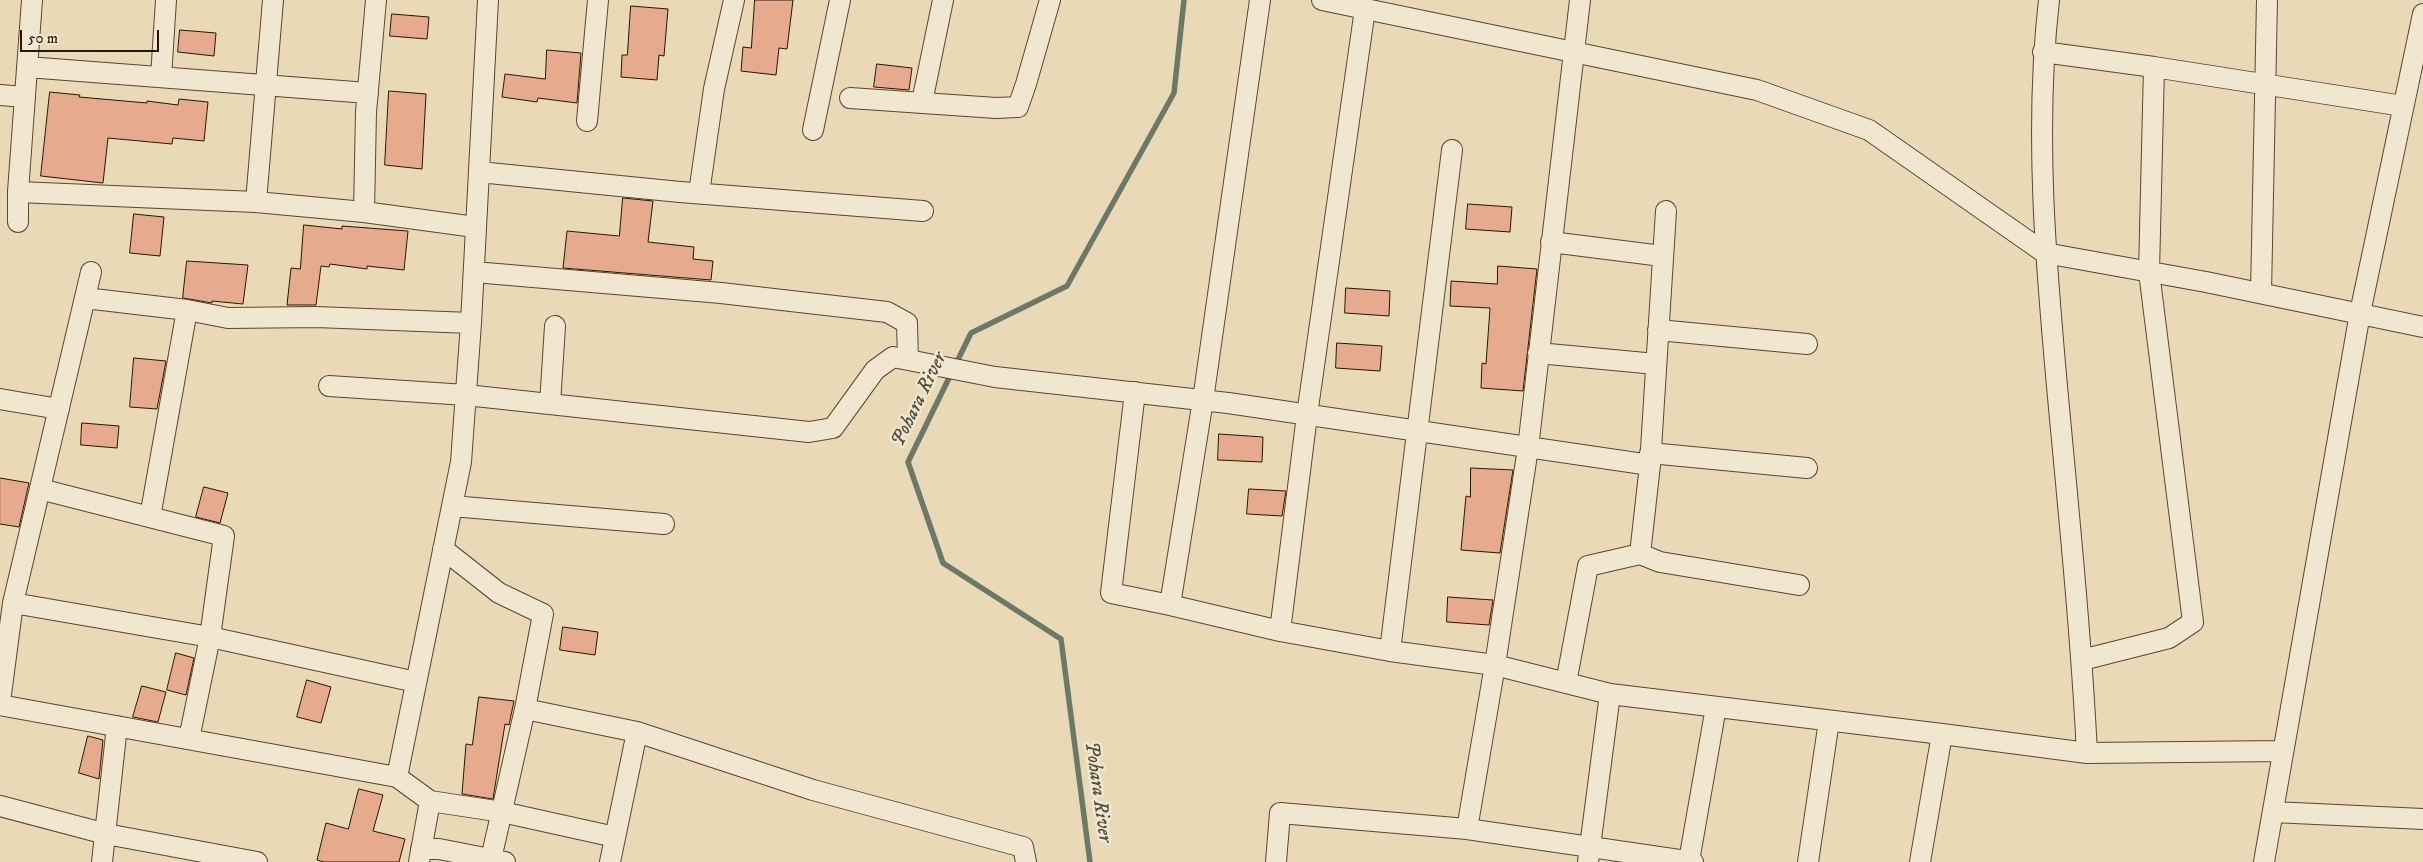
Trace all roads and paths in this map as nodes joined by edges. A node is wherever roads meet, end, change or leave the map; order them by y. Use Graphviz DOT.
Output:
graph roads {
  1 [pos="32,0"];
  2 [pos="166,0"];
  3 [pos="273,0"];
  4 [pos="376,0"];
  5 [pos="488,0"];
  6 [pos="598,0"];
  7 [pos="734,0"];
  8 [pos="840,0"];
  9 [pos="943,0"];
  10 [pos="1050,0"];
  11 [pos="1260,0"];
  12 [pos="1322,0"];
  13 [pos="1580,0"];
  14 [pos="2049,0"];
  15 [pos="2267,0"];
  16 [pos="1365,9"];
  17 [pos="2423,14"];
  18 [pos="1572,52"];
  19 [pos="2043,52"];
  20 [pos="27,67"];
  21 [pos="2154,67"];
  22 [pos="161,77"];
  23 [pos="2266,83"];
  24 [pos="266,85"];
  25 [pos="368,93"];
  26 [pos="0,95"];
  27 [pos="25,97"];
  28 [pos="850,98"];
  29 [pos="922,102"];
  30 [pos="2403,106"];
  31 [pos="587,121"];
  32 [pos="813,130"];
  33 [pos="1452,150"];
  34 [pos="479,172"];
  35 [pos="18,192"];
  36 [pos="699,193"];
  37 [pos="256,202"];
  38 [pos="923,211"];
  39 [pos="1666,211"];
  40 [pos="364,212"];
  41 [pos="18,222"];
  42 [pos="475,226"];
  43 [pos="1551,242"];
  44 [pos="2045,253"];
  45 [pos="1662,256"];
  46 [pos="91,272"];
  47 [pos="474,272"];
  48 [pos="2149,272"];
  49 [pos="2261,293"];
  50 [pos="85,298"];
  51 [pos="187,310"];
  52 [pos="2360,313"];
  53 [pos="471,323"];
  54 [pos="555,326"];
  55 [pos="2423,327"];
  56 [pos="1658,330"];
  57 [pos="1807,344"];
  58 [pos="1538,353"];
  59 [pos="916,361"];
  60 [pos="1656,364"];
  61 [pos="329,386"];
  62 [pos="1134,392"];
  63 [pos="466,395"];
  64 [pos="0,399"];
  65 [pos="1203,400"];
  66 [pos="550,404"];
  67 [pos="59,410"];
  68 [pos="1307,415"];
  69 [pos="1418,432"];
  70 [pos="1528,448"];
  71 [pos="1650,459"];
  72 [pos="1807,468"];
  73 [pos="40,489"];
  74 [pos="452,506"];
  75 [pos="150,517"];
  76 [pos="664,524"];
  77 [pos="443,549"];
  78 [pos="1640,554"];
  79 [pos="1799,585"];
  80 [pos="12,603"];
  81 [pos="1170,605"];
  82 [pos="1280,631"];
  83 [pos="210,637"];
  84 [pos="1390,651"];
  85 [pos="2082,660"];
  86 [pos="1495,665"];
  87 [pos="416,682"];
  88 [pos="1566,683"];
  89 [pos="1610,694"];
  90 [pos="0,703"];
  91 [pos="1716,707"];
  92 [pos="525,709"];
  93 [pos="1829,721"];
  94 [pos="117,726"];
  95 [pos="637,732"];
  96 [pos="1942,734"];
  97 [pos="189,739"];
  98 [pos="2283,751"];
  99 [pos="2087,753"];
  100 [pos="396,777"];
  101 [pos="430,801"];
  102 [pos="0,806"];
  103 [pos="502,812"];
  104 [pos="2272,812"];
  105 [pos="2423,819"];
  106 [pos="1467,829"];
  107 [pos="106,834"];
  108 [pos="615,837"];
  109 [pos="1589,854"];
  110 [pos="420,855"];
  111 [pos="498,861"];
  112 [pos="102,862"];
  113 [pos="257,862"];
  114 [pos="610,862"];
  115 [pos="1026,862"];
  116 [pos="1276,862"];
  117 [pos="1691,862"];
  118 [pos="1808,862"];
  119 [pos="1920,862"];
  120 [pos="2264,862"];
  1 -- 20 [label="street"];
  2 -- 22 [label="street"];
  3 -- 24 [label="street"];
  4 -- 25 [label="street"];
  5 -- 34 [label="street"];
  6 -- 31 [label="street"];
  7 -- 36 [label="street"];
  8 -- 32 [label="street"];
  9 -- 29 [label="street"];
  10 -- 29 [label="street"];
  11 -- 65 [label="street"];
  12 -- 16 [label="street"];
  13 -- 18 [label="street"];
  14 -- 19 [label="street"];
  15 -- 23 [label="street"];
  16 -- 18 [label="street"];
  16 -- 68 [label="street"];
  17 -- 30 [label="street"];
  18 -- 43 [label="street"];
  18 -- 44 [label="street"];
  19 -- 21 [label="street"];
  19 -- 44 [label="street"];
  20 -- 22 [label="street"];
  20 -- 27 [label="street"];
  21 -- 23 [label="street"];
  21 -- 48 [label="street"];
  22 -- 24 [label="street"];
  23 -- 30 [label="street"];
  23 -- 49 [label="street"];
  24 -- 25 [label="street"];
  24 -- 37 [label="street"];
  25 -- 40 [label="street"];
  26 -- 27 [label="street"];
  27 -- 35 [label="street"];
  28 -- 29 [label="street"];
  30 -- 52 [label="street"];
  33 -- 69 [label="street"];
  34 -- 36 [label="street"];
  34 -- 42 [label="street"];
  35 -- 37 [label="street"];
  35 -- 41 [label="street"];
  36 -- 38 [label="street"];
  37 -- 40 [label="street"];
  39 -- 45 [label="street"];
  40 -- 42 [label="street"];
  42 -- 47 [label="street"];
  43 -- 45 [label="street"];
  43 -- 58 [label="street"];
  44 -- 48 [label="street"];
  44 -- 85 [label="street"];
  45 -- 56 [label="street"];
  46 -- 50 [label="street"];
  47 -- 53 [label="street"];
  47 -- 59 [label="street"];
  48 -- 49 [label="street"];
  48 -- 85 [label="street"];
  49 -- 52 [label="street"];
  50 -- 51 [label="street"];
  50 -- 67 [label="street"];
  51 -- 53 [label="street"];
  51 -- 75 [label="street"];
  52 -- 55 [label="street"];
  52 -- 98 [label="street"];
  53 -- 63 [label="street"];
  54 -- 66 [label="street"];
  56 -- 57 [label="street"];
  56 -- 60 [label="street"];
  58 -- 60 [label="street"];
  58 -- 70 [label="street"];
  59 -- 62 [label="street"];
  59 -- 66 [label="street"];
  60 -- 71 [label="street"];
  61 -- 63 [label="street"];
  62 -- 65 [label="street"];
  62 -- 81 [label="street"];
  63 -- 66 [label="street"];
  63 -- 74 [label="street"];
  64 -- 67 [label="street"];
  65 -- 68 [label="street"];
  65 -- 81 [label="street"];
  67 -- 73 [label="street"];
  68 -- 69 [label="street"];
  68 -- 82 [label="street"];
  69 -- 70 [label="street"];
  69 -- 84 [label="street"];
  70 -- 71 [label="street"];
  70 -- 86 [label="street"];
  71 -- 72 [label="street"];
  71 -- 78 [label="street"];
  73 -- 75 [label="street"];
  73 -- 80 [label="street"];
  74 -- 76 [label="street"];
  74 -- 77 [label="street"];
  75 -- 83 [label="street"];
  77 -- 87 [label="street"];
  77 -- 92 [label="street"];
  78 -- 79 [label="street"];
  78 -- 88 [label="street"];
  80 -- 83 [label="street"];
  80 -- 90 [label="street"];
  81 -- 82 [label="street"];
  82 -- 84 [label="street"];
  83 -- 87 [label="street"];
  83 -- 97 [label="street"];
  84 -- 86 [label="street"];
  85 -- 99 [label="street"];
  86 -- 88 [label="street"];
  86 -- 106 [label="street"];
  87 -- 100 [label="street"];
  88 -- 89 [label="street"];
  89 -- 91 [label="street"];
  89 -- 109 [label="street"];
  90 -- 94 [label="street"];
  91 -- 93 [label="street"];
  91 -- 117 [label="street"];
  92 -- 95 [label="street"];
  92 -- 103 [label="street"];
  93 -- 96 [label="street"];
  93 -- 118 [label="street"];
  94 -- 97 [label="street"];
  94 -- 107 [label="street"];
  95 -- 108 [label="street"];
  95 -- 115 [label="street"];
  96 -- 99 [label="street"];
  96 -- 119 [label="street"];
  97 -- 100 [label="street"];
  98 -- 99 [label="street"];
  98 -- 104 [label="street"];
  100 -- 101 [label="street"];
  101 -- 103 [label="street"];
  101 -- 110 [label="street"];
  102 -- 107 [label="street"];
  103 -- 108 [label="street"];
  103 -- 111 [label="street"];
  104 -- 105 [label="street"];
  104 -- 120 [label="street"];
  106 -- 109 [label="street"];
  106 -- 116 [label="street"];
  107 -- 112 [label="street"];
  107 -- 113 [label="street"];
  108 -- 114 [label="street"];
  109 -- 117 [label="street"];
  110 -- 111 [label="street"];
}
